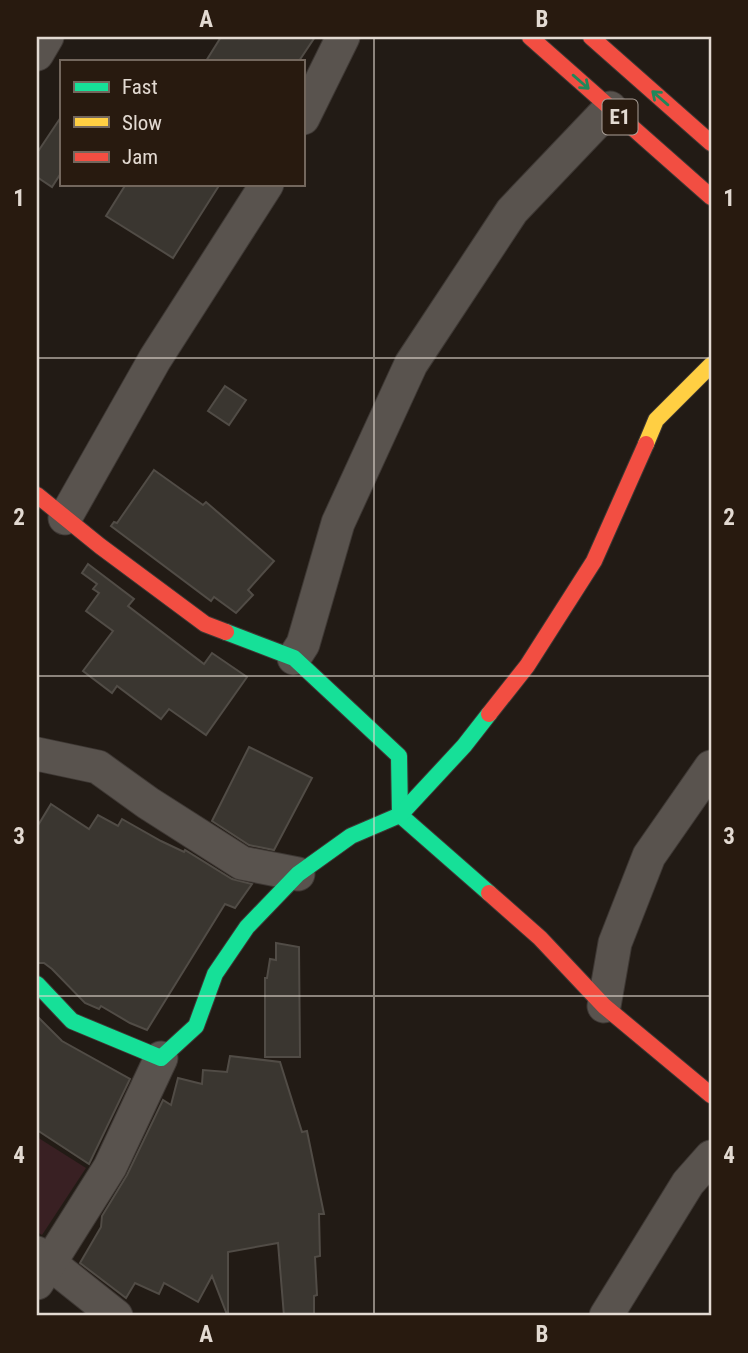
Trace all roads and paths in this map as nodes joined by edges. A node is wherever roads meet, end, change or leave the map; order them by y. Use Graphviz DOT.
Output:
graph roads {
  1 [pos="47,37"];
  2 [pos="343,37"];
  3 [pos="530,37"];
  4 [pos="591,37"];
  5 [pos="37,54"];
  6 [pos="610,108"];
  7 [pos="304,116"];
  8 [pos="711,143"];
  9 [pos="266,186"];
  10 [pos="711,197"];
  11 [pos="711,365"];
  12 [pos="37,495"];
  13 [pos="65,518"];
  14 [pos="295,658"];
  15 [pos="37,754"];
  16 [pos="711,767"];
  17 [pos="400,815"];
  18 [pos="298,874"];
  19 [pos="37,984"];
  20 [pos="604,1006"];
  21 [pos="161,1058"];
  22 [pos="711,1095"];
  23 [pos="711,1157"];
  24 [pos="41,1267"];
  25 [pos="116,1316"];
  26 [pos="606,1316"];
  1 -- 5 [label="street"];
  2 -- 7 [label="street"];
  3 -- 6 [label="main road, E1, one-way"];
  8 -- 4 [label="main road, E1, one-way"];
  6 -- 10 [label="main road, E1"];
  6 -- 14 [label="street"];
  9 -- 13 [label="street"];
  11 -- 17 [label="main road"];
  12 -- 13 [label="main road"];
  13 -- 14 [label="main road"];
  14 -- 17 [label="main road"];
  15 -- 18 [label="street"];
  16 -- 20 [label="street"];
  17 -- 18 [label="main road"];
  17 -- 20 [label="main road"];
  18 -- 21 [label="main road"];
  19 -- 21 [label="main road"];
  20 -- 22 [label="main road"];
  21 -- 24 [label="street"];
  23 -- 26 [label="street"];
  24 -- 25 [label="street"];
}
